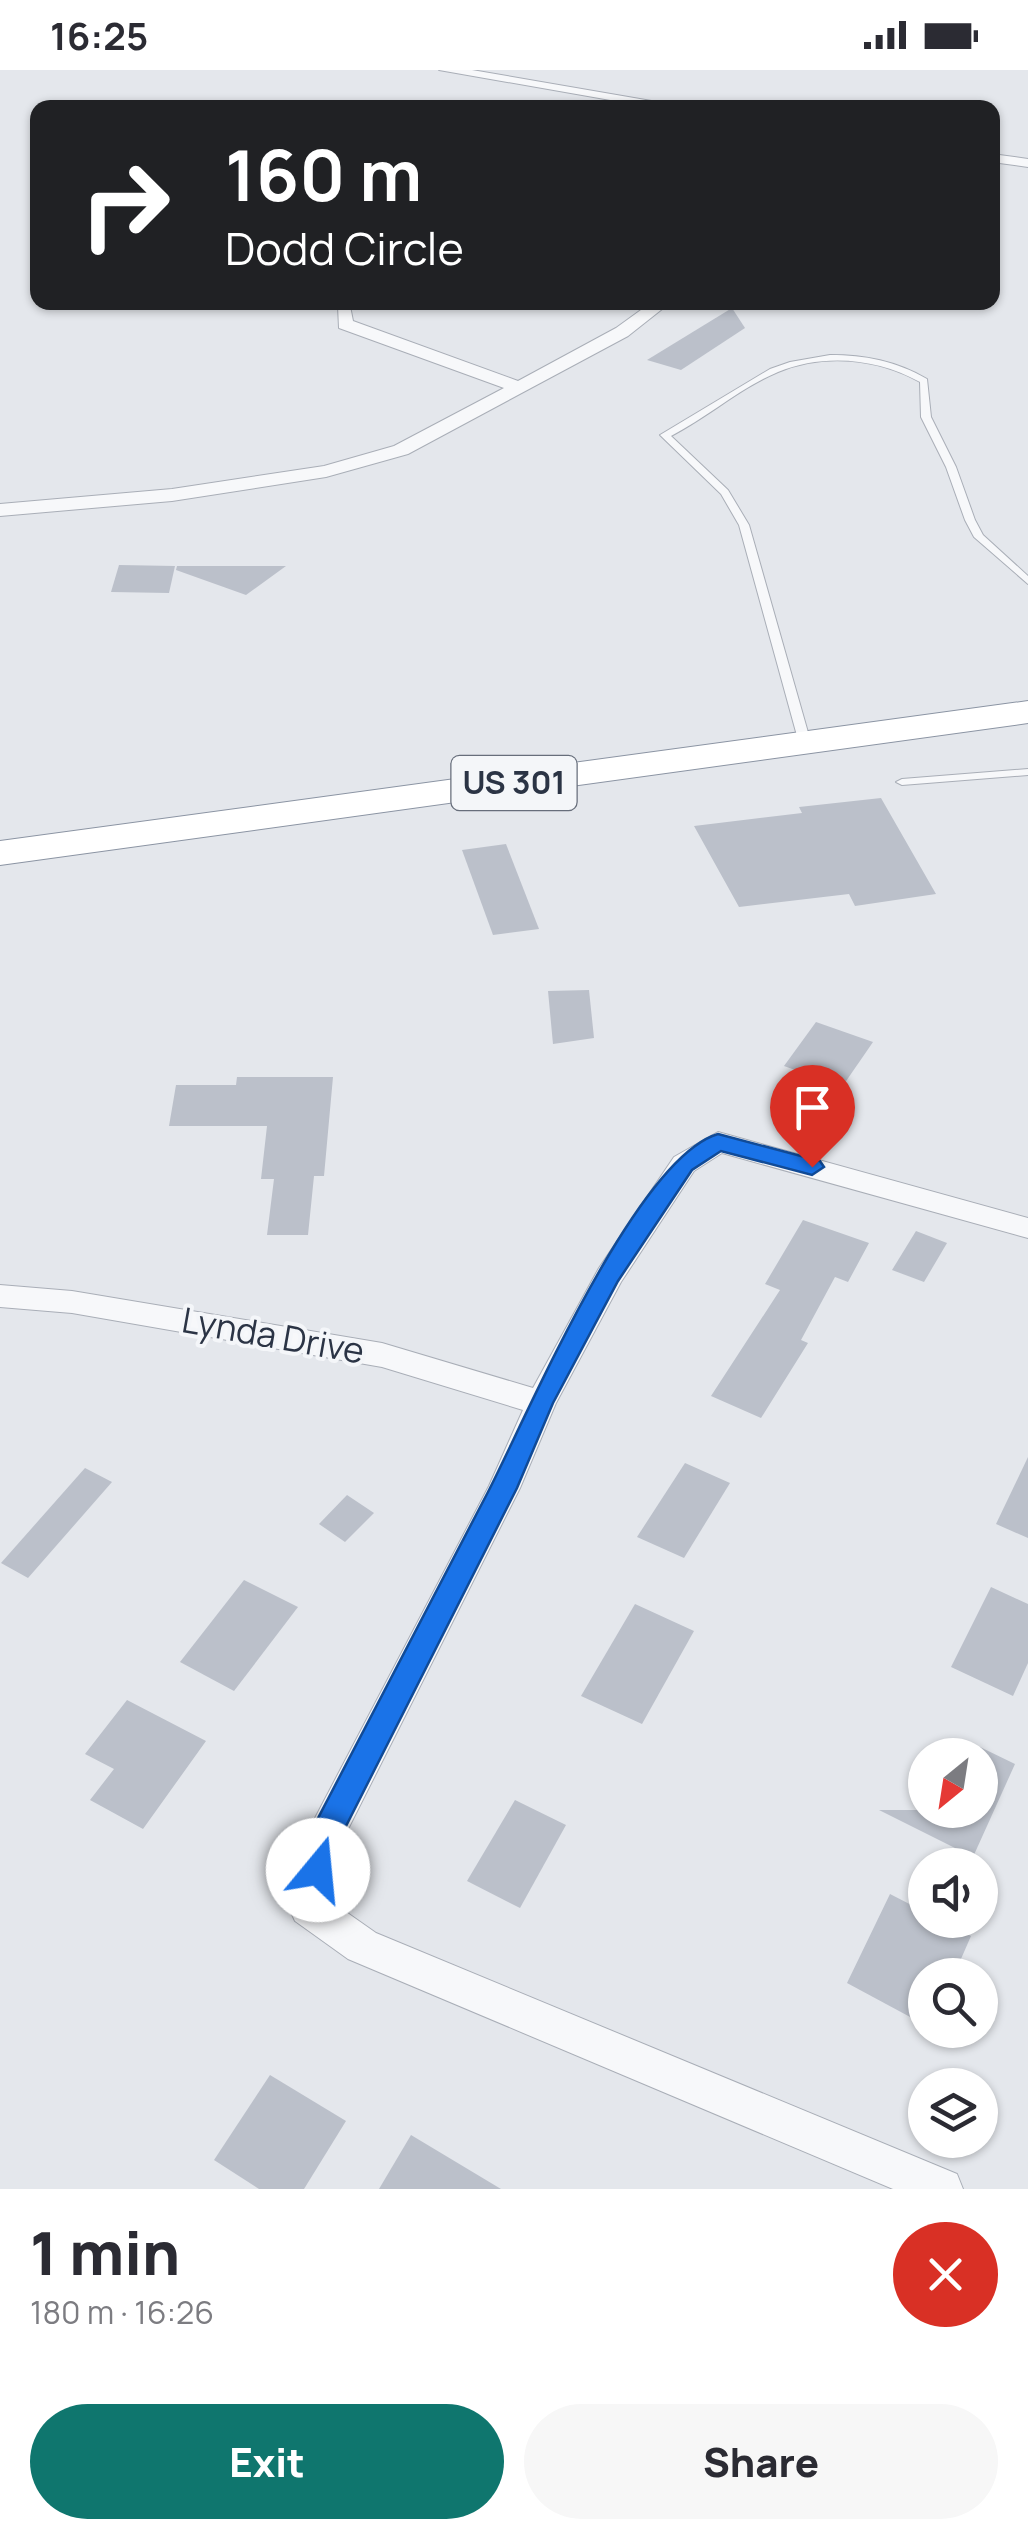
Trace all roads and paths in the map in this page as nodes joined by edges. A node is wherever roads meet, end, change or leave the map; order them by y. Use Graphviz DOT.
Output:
graph roads {
  1 [pos="446,70"];
  2 [pos="635,100"];
  3 [pos="1000,159"];
  4 [pos="1028,163"];
  5 [pos="344,310"];
  6 [pos="651,310"];
  7 [pos="521,388"];
  8 [pos="0,510"];
  9 [pos="1028,581"];
  10 [pos="1028,712"];
  11 [pos="805,742"];
  12 [pos="1028,772"];
  13 [pos="902,782"];
  14 [pos="0,853"];
  15 [pos="1028,1228"];
  16 [pos="0,1296"];
  17 [pos="541,1403"];
  18 [pos="942,2189"];
  1 -- 2 [label="street"];
  3 -- 4 [label="street"];
  5 -- 7 [label="street"];
  6 -- 7 [label="street"];
  7 -- 8 [label="street"];
  9 -- 11 [label="lane"];
  10 -- 11 [label="highway, US 301"];
  11 -- 14 [label="highway, US 301"];
  12 -- 13 [label="lane"];
  15 -- 17 [label="street"];
  16 -- 17 [label="street, Lynda Drive"];
  17 -- 18 [label="street"];
}
